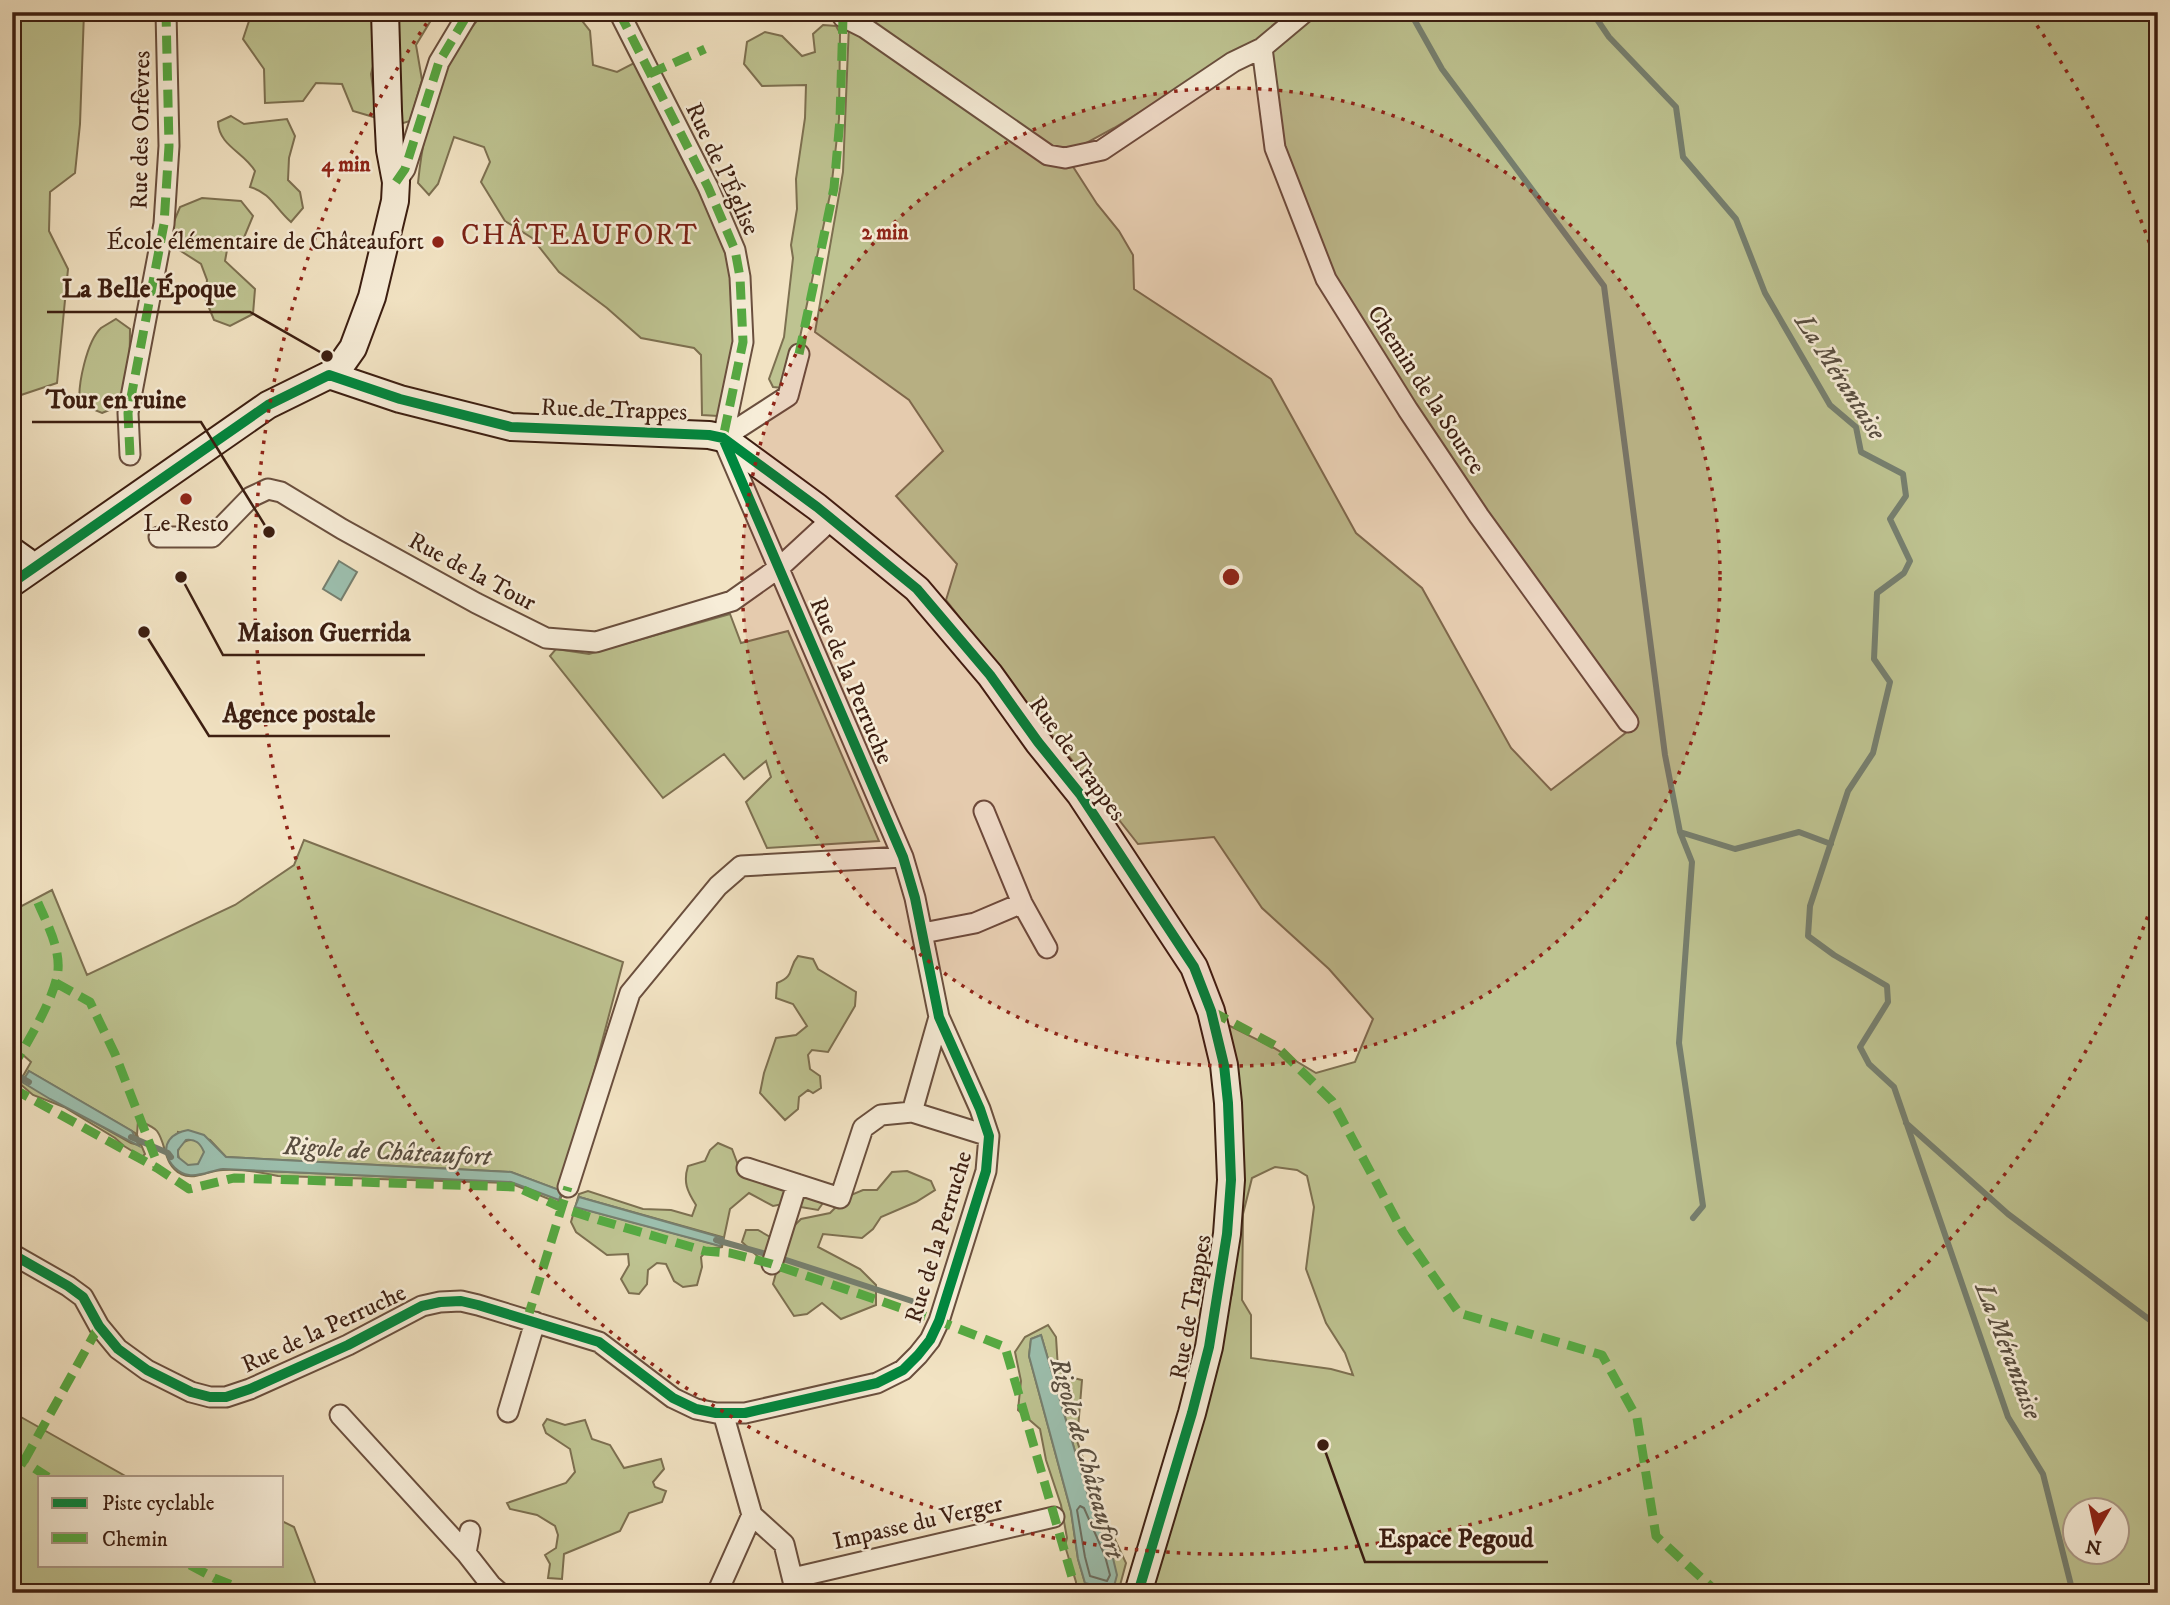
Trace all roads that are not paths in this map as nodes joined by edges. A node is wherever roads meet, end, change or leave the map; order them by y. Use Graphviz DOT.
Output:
graph roads {
  1 [pos="166,12"];
  2 [pos="386,12"];
  3 [pos="469,12"];
  4 [pos="619,12"];
  5 [pos="1305,12"];
  6 [pos="844,15"];
  7 [pos="1262,48"];
  8 [pos="396,182"];
  9 [pos="799,354"];
  10 [pos="329,375"];
  11 [pos="723,438"];
  12 [pos="130,455"];
  13 [pos="832,519"];
  14 [pos="159,537"];
  15 [pos="12,551"];
  16 [pos="780,567"];
  17 [pos="22,576"];
  18 [pos="1628,722"];
  19 [pos="984,811"];
  20 [pos="903,857"];
  21 [pos="1023,903"];
  22 [pos="923,933"];
  23 [pos="1047,948"];
  24 [pos="939,1017"];
  25 [pos="912,1112"];
  26 [pos="989,1136"];
  27 [pos="747,1168"];
  28 [pos="797,1184"];
  29 [pos="568,1187"];
  30 [pos="12,1254"];
  31 [pos="772,1264"];
  32 [pos="535,1322"];
  33 [pos="508,1412"];
  34 [pos="723,1413"];
  35 [pos="340,1415"];
  36 [pos="751,1515"];
  37 [pos="1054,1517"];
  38 [pos="470,1531"];
  39 [pos="466,1553"];
  40 [pos="794,1585"];
  41 [pos="717,1592"];
  42 [pos="500,1593"];
  43 [pos="1139,1593"];
  1 -- 12 [label="street, Rue des Orfèvres"];
  2 -- 8 [label="street"];
  3 -- 8 [label="street"];
  4 -- 11 [label="street, Rue de l'Église"];
  5 -- 7 [label="street"];
  6 -- 7 [label="street"];
  7 -- 18 [label="street, Chemin de la Source"];
  8 -- 10 [label="street"];
  9 -- 11 [label="street"];
  10 -- 11 [label="street, Rue de Trappes"];
  10 -- 17 [label="street"];
  11 -- 13 [label="street, Rue de Trappes"];
  11 -- 16 [label="street"];
  13 -- 16 [label="street, Rue de la Tour"];
  13 -- 43 [label="street, Rue de Trappes"];
  14 -- 16 [label="street, Rue de la Tour"];
  15 -- 17 [label="street"];
  16 -- 20 [label="street, Rue de la Perruche"];
  19 -- 21 [label="street"];
  20 -- 22 [label="street, Rue de la Perruche"];
  20 -- 29 [label="street"];
  21 -- 22 [label="street"];
  21 -- 23 [label="street"];
  22 -- 24 [label="street, Rue de la Perruche"];
  24 -- 25 [label="street"];
  24 -- 26 [label="street, Rue de la Perruche"];
  25 -- 26 [label="street"];
  25 -- 28 [label="street"];
  26 -- 34 [label="street, Rue de la Perruche"];
  27 -- 28 [label="street"];
  28 -- 31 [label="street"];
  30 -- 32 [label="street, Rue de la Perruche"];
  32 -- 33 [label="street"];
  32 -- 34 [label="street, Rue de la Perruche"];
  34 -- 36 [label="street"];
  35 -- 39 [label="street"];
  36 -- 40 [label="street"];
  36 -- 41 [label="street"];
  37 -- 40 [label="street, Impasse du Verger"];
  38 -- 39 [label="street"];
  39 -- 42 [label="street"];
}
